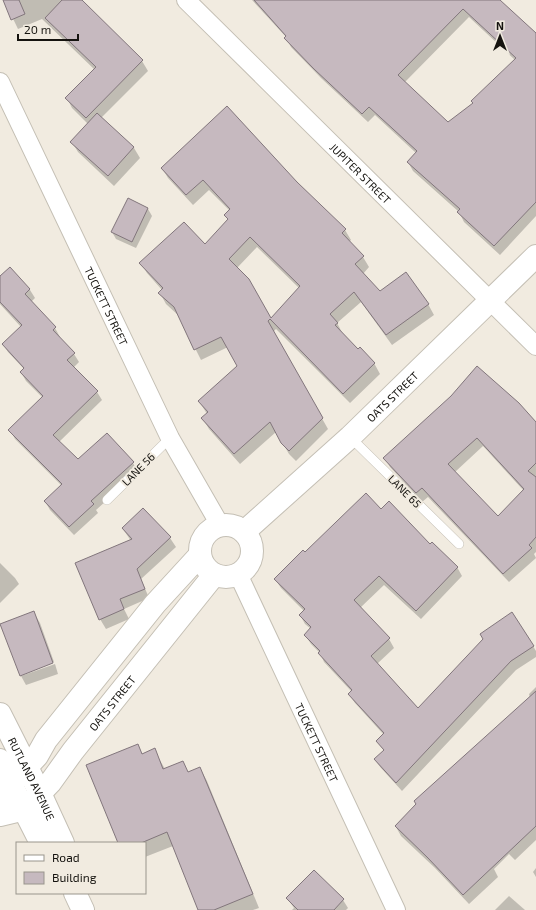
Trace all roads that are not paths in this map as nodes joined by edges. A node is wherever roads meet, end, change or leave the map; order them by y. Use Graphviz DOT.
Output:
graph roads {
  1 [pos="186,0"];
  2 [pos="0,82"];
  3 [pos="536,256"];
  4 [pos="491,301"];
  5 [pos="536,346"];
  6 [pos="170,438"];
  7 [pos="350,438"];
  8 [pos="107,500"];
  9 [pos="220,525"];
  10 [pos="244,532"];
  11 [pos="459,544"];
  12 [pos="199,556"];
  13 [pos="238,574"];
  14 [pos="214,575"];
  15 [pos="0,714"];
  16 [pos="0,760"];
  17 [pos="26,767"];
  18 [pos="11,784"];
  19 [pos="40,793"];
  20 [pos="0,806"];
  21 [pos="25,809"];
  22 [pos="0,815"];
  23 [pos="41,842"];
  24 [pos="63,842"];
  25 [pos="75,894"];
  26 [pos="83,910"];
  27 [pos="396,910"];
  1 -- 4 [label="street, JUPITER STREET"];
  2 -- 6 [label="street, TUCKETT STREET"];
  3 -- 4 [label="main road, OATS STREET"];
  4 -- 5 [label="street, JUPITER STREET"];
  4 -- 7 [label="main road, OATS STREET"];
  6 -- 8 [label="lane, LANE 56"];
  6 -- 9 [label="street, TUCKETT STREET"];
  7 -- 10 [label="main road, OATS STREET"];
  7 -- 11 [label="lane, LANE 65"];
  9 -- 10 [label="main road"];
  9 -- 12 [label="main road"];
  10 -- 13 [label="main road"];
  12 -- 14 [label="main road"];
  12 -- 17 [label="main road"];
  13 -- 14 [label="main road"];
  13 -- 27 [label="street, TUCKETT STREET"];
  14 -- 19 [label="main road, OATS STREET"];
  15 -- 17 [label="main road, RUTLAND AVENUE"];
  16 -- 18 [label="main road, RUTLAND AVENUE"];
  17 -- 18 [label="main road"];
  17 -- 19 [label="main road, RUTLAND AVENUE"];
  18 -- 20 [label="main road"];
  18 -- 21 [label="main road, RUTLAND AVENUE"];
  19 -- 21 [label="main road, OATS STREET"];
  19 -- 24 [label="main road, RUTLAND AVENUE"];
  21 -- 22 [label="main road"];
  21 -- 23 [label="main road, RUTLAND AVENUE"];
  25 -- 26 [label="main road"];
}
